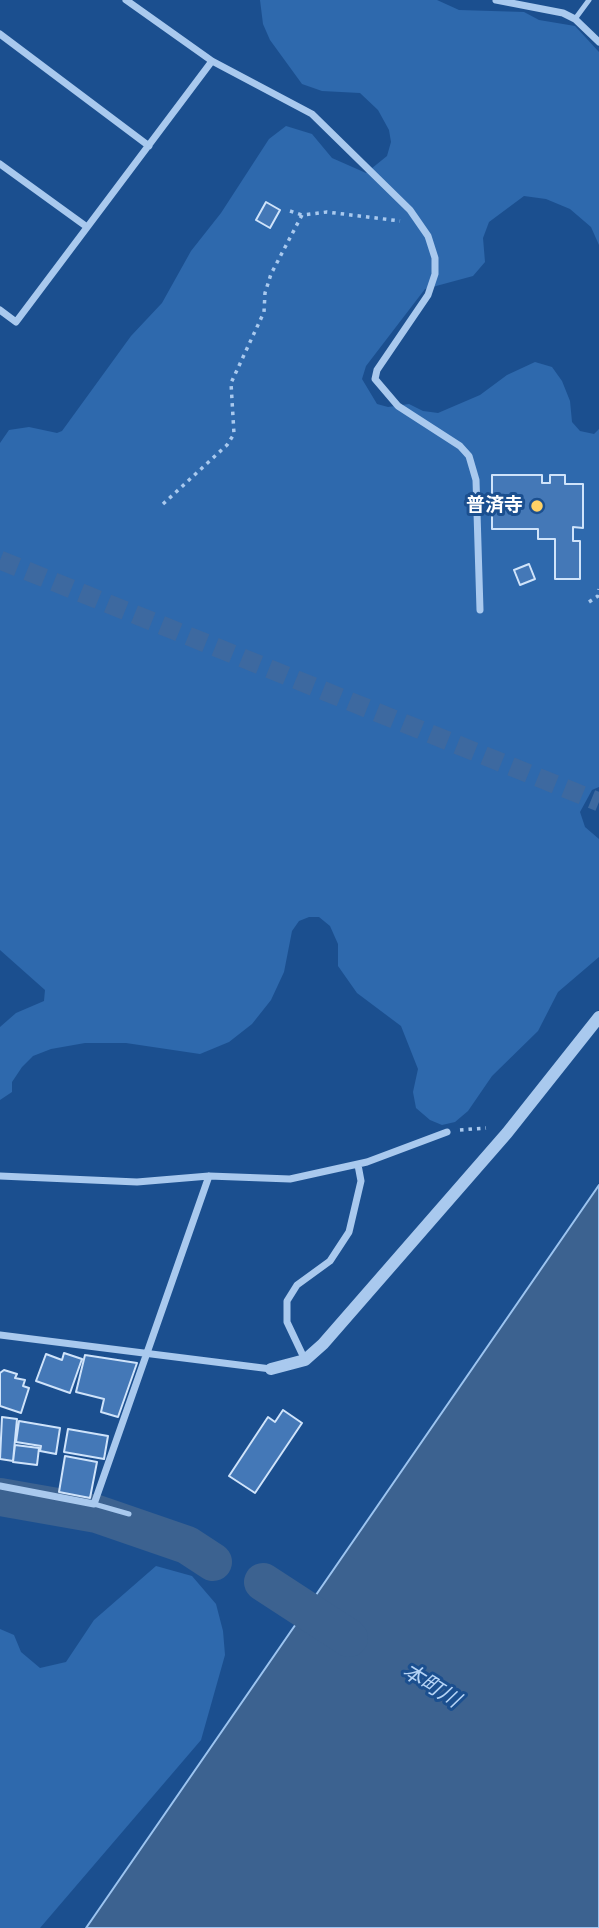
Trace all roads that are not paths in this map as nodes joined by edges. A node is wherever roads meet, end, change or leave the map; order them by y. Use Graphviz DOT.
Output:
graph roads {
  1 [pos="126,0"];
  2 [pos="496,0"];
  3 [pos="589,0"];
  4 [pos="575,19"];
  5 [pos="0,34"];
  6 [pos="599,43"];
  7 [pos="212,61"];
  8 [pos="149,146"];
  9 [pos="0,164"];
  10 [pos="87,227"];
  11 [pos="0,310"];
  12 [pos="480,610"];
  13 [pos="599,1017"];
  14 [pos="447,1132"];
  15 [pos="358,1165"];
  16 [pos="0,1176"];
  17 [pos="209,1177"];
  18 [pos="0,1335"];
  19 [pos="149,1353"];
  20 [pos="305,1360"];
  21 [pos="271,1369"];
  22 [pos="0,1486"];
  23 [pos="94,1504"];
  24 [pos="129,1514"];
  1 -- 7 [label="street"];
  2 -- 4 [label="street"];
  3 -- 4 [label="lane"];
  4 -- 6 [label="street"];
  5 -- 8 [label="street"];
  7 -- 8 [label="street"];
  7 -- 12 [label="street"];
  8 -- 10 [label="street"];
  9 -- 10 [label="street"];
  10 -- 11 [label="street"];
  13 -- 20 [label="street"];
  14 -- 15 [label="street"];
  15 -- 17 [label="street"];
  15 -- 20 [label="street"];
  16 -- 17 [label="street"];
  17 -- 19 [label="street"];
  18 -- 19 [label="street"];
  19 -- 21 [label="street"];
  19 -- 23 [label="street"];
  20 -- 21 [label="street"];
  22 -- 23 [label="street"];
  23 -- 24 [label="lane"];
}
